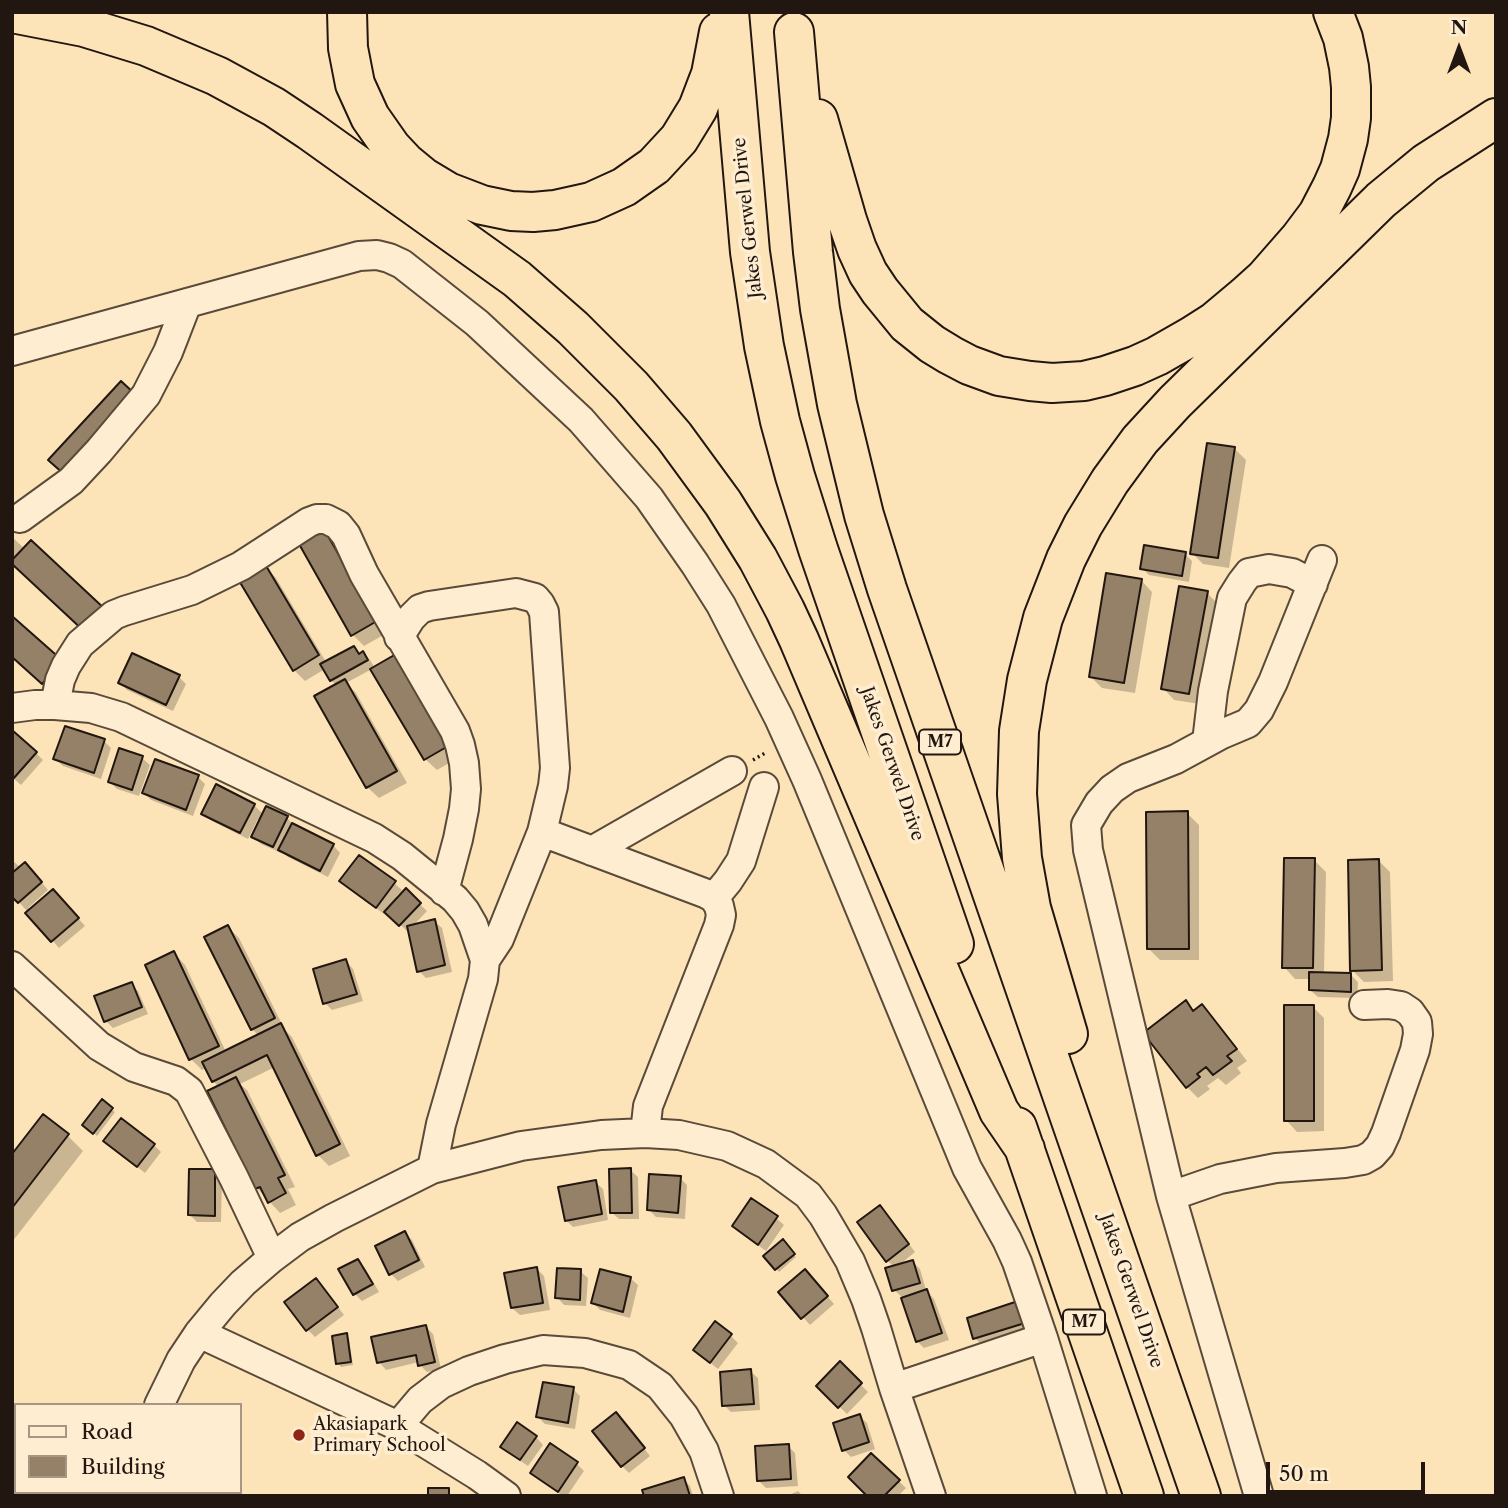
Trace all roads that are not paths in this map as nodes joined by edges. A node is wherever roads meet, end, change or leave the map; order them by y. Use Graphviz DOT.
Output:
graph roads {
  1 [pos="348,12"];
  2 [pos="722,12"];
  3 [pos="729,12"];
  4 [pos="1333,12"];
  5 [pos="12,13"];
  6 [pos="793,22"];
  7 [pos="1496,118"];
  8 [pos="187,303"];
  9 [pos="12,351"];
  10 [pos="20,518"];
  11 [pos="381,603"];
  12 [pos="420,609"];
  13 [pos="399,637"];
  14 [pos="55,705"];
  15 [pos="12,708"];
  16 [pos="1207,742"];
  17 [pos="732,771"];
  18 [pos="764,787"];
  19 [pos="542,832"];
  20 [pos="592,851"];
  21 [pos="444,891"];
  22 [pos="714,898"];
  23 [pos="485,960"];
  24 [pos="12,966"];
  25 [pos="1364,1005"];
  26 [pos="645,1133"];
  27 [pos="1024,1149"];
  28 [pos="432,1169"];
  29 [pos="1171,1196"];
  30 [pos="272,1258"];
  31 [pos="199,1334"];
  32 [pos="1043,1338"];
  33 [pos="894,1388"];
  34 [pos="160,1403"];
  35 [pos="398,1426"];
  36 [pos="1179,1430"];
  37 [pos="506,1496"];
  38 [pos="719,1496"];
  39 [pos="931,1496"];
  40 [pos="1092,1496"];
  41 [pos="1144,1496"];
  42 [pos="1201,1496"];
  43 [pos="1259,1496"];
  1 -- 2 [label="highway"];
  3 -- 27 [label="highway, Jakes Gerwel Drive / M7"];
  4 -- 6 [label="highway"];
  5 -- 27 [label="highway"];
  6 -- 36 [label="highway, Jakes Gerwel Drive / M7"];
  7 -- 36 [label="highway"];
  8 -- 9 [label="street"];
  8 -- 10 [label="street"];
  8 -- 32 [label="street"];
  11 -- 12 [label="street"];
  11 -- 13 [label="street"];
  11 -- 14 [label="street"];
  12 -- 13 [label="street"];
  12 -- 19 [label="street"];
  13 -- 21 [label="street"];
  14 -- 15 [label="street"];
  14 -- 21 [label="street"];
  16 -- 16 [label="street"];
  16 -- 29 [label="street"];
  17 -- 20 [label="street"];
  18 -- 22 [label="street"];
  19 -- 20 [label="street"];
  19 -- 23 [label="street"];
  20 -- 22 [label="street"];
  21 -- 23 [label="street"];
  22 -- 26 [label="street"];
  23 -- 28 [label="street"];
  24 -- 30 [label="street"];
  25 -- 29 [label="street"];
  26 -- 28 [label="street"];
  26 -- 33 [label="street"];
  27 -- 41 [label="highway, Jakes Gerwel Drive / M7"];
  28 -- 30 [label="street"];
  29 -- 43 [label="street"];
  30 -- 31 [label="street"];
  31 -- 34 [label="street"];
  31 -- 35 [label="street"];
  32 -- 33 [label="street"];
  32 -- 40 [label="street"];
  33 -- 39 [label="street"];
  35 -- 37 [label="street"];
  35 -- 38 [label="street"];
  36 -- 42 [label="highway, Jakes Gerwel Drive / M7"];
}
